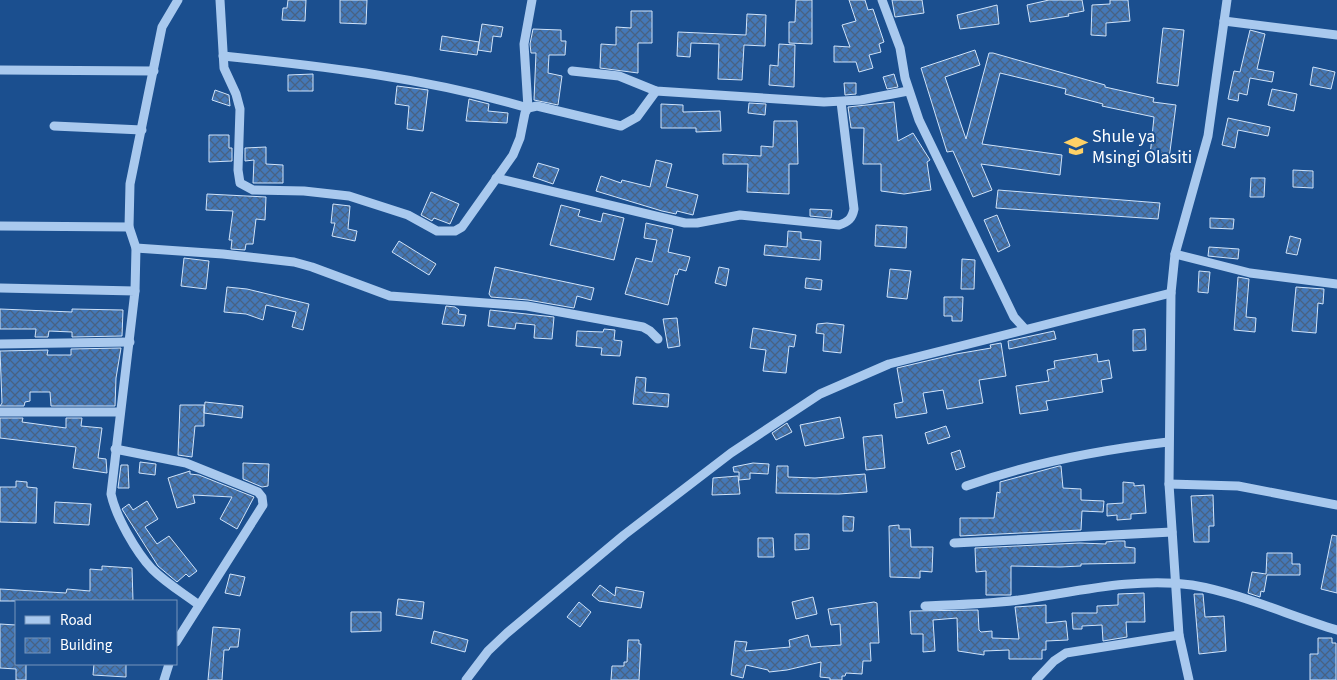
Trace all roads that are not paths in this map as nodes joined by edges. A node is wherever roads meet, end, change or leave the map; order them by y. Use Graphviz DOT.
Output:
graph roads {
  1 [pos="178,0"];
  2 [pos="220,0"];
  3 [pos="532,0"];
  4 [pos="882,0"];
  5 [pos="1227,0"];
  6 [pos="1224,21"];
  7 [pos="1337,35"];
  8 [pos="223,56"];
  9 [pos="0,70"];
  10 [pos="154,71"];
  11 [pos="572,71"];
  12 [pos="908,90"];
  13 [pos="656,91"];
  14 [pos="841,102"];
  15 [pos="528,108"];
  16 [pos="54,126"];
  17 [pos="142,130"];
  18 [pos="496,178"];
  19 [pos="0,226"];
  20 [pos="129,227"];
  21 [pos="136,248"];
  22 [pos="1175,254"];
  23 [pos="1337,284"];
  24 [pos="0,288"];
  25 [pos="135,291"];
  26 [pos="1171,293"];
  27 [pos="1024,328"];
  28 [pos="658,339"];
  29 [pos="130,342"];
  30 [pos="0,344"];
  31 [pos="0,412"];
  32 [pos="120,412"];
  33 [pos="1168,442"];
  34 [pos="115,449"];
  35 [pos="1169,484"];
  36 [pos="966,486"];
  37 [pos="1337,505"];
  38 [pos="1172,532"];
  39 [pos="954,543"];
  40 [pos="1176,584"];
  41 [pos="199,605"];
  42 [pos="924,606"];
  43 [pos="1337,630"];
  44 [pos="1179,635"];
  45 [pos="178,638"];
  46 [pos="169,665"];
  47 [pos="469,679"];
  48 [pos="164,680"];
  49 [pos="1036,680"];
  50 [pos="1189,680"];
  1 -- 10 [label="street"];
  2 -- 8 [label="street"];
  3 -- 15 [label="street"];
  4 -- 12 [label="street"];
  5 -- 6 [label="street"];
  6 -- 7 [label="street"];
  6 -- 22 [label="street"];
  8 -- 15 [label="street"];
  8 -- 18 [label="street"];
  9 -- 10 [label="street"];
  10 -- 17 [label="street"];
  11 -- 13 [label="street"];
  12 -- 14 [label="street"];
  12 -- 27 [label="street"];
  13 -- 14 [label="street"];
  13 -- 15 [label="street"];
  14 -- 18 [label="street"];
  15 -- 18 [label="street"];
  16 -- 17 [label="street"];
  17 -- 20 [label="street"];
  19 -- 20 [label="street"];
  20 -- 21 [label="street"];
  21 -- 25 [label="street"];
  21 -- 28 [label="street"];
  22 -- 23 [label="street"];
  22 -- 26 [label="street"];
  24 -- 25 [label="street"];
  25 -- 29 [label="street"];
  26 -- 27 [label="street"];
  26 -- 33 [label="street"];
  27 -- 47 [label="street"];
  29 -- 30 [label="street"];
  29 -- 32 [label="street"];
  31 -- 32 [label="street"];
  32 -- 34 [label="street"];
  33 -- 35 [label="street"];
  33 -- 36 [label="street"];
  34 -- 41 [label="street"];
  34 -- 41 [label="street"];
  35 -- 37 [label="street"];
  35 -- 38 [label="street"];
  38 -- 39 [label="street"];
  38 -- 40 [label="street"];
  40 -- 42 [label="street"];
  40 -- 43 [label="street"];
  40 -- 44 [label="street"];
  41 -- 45 [label="street"];
  44 -- 49 [label="street"];
  44 -- 50 [label="street"];
  46 -- 48 [label="street"];
}
